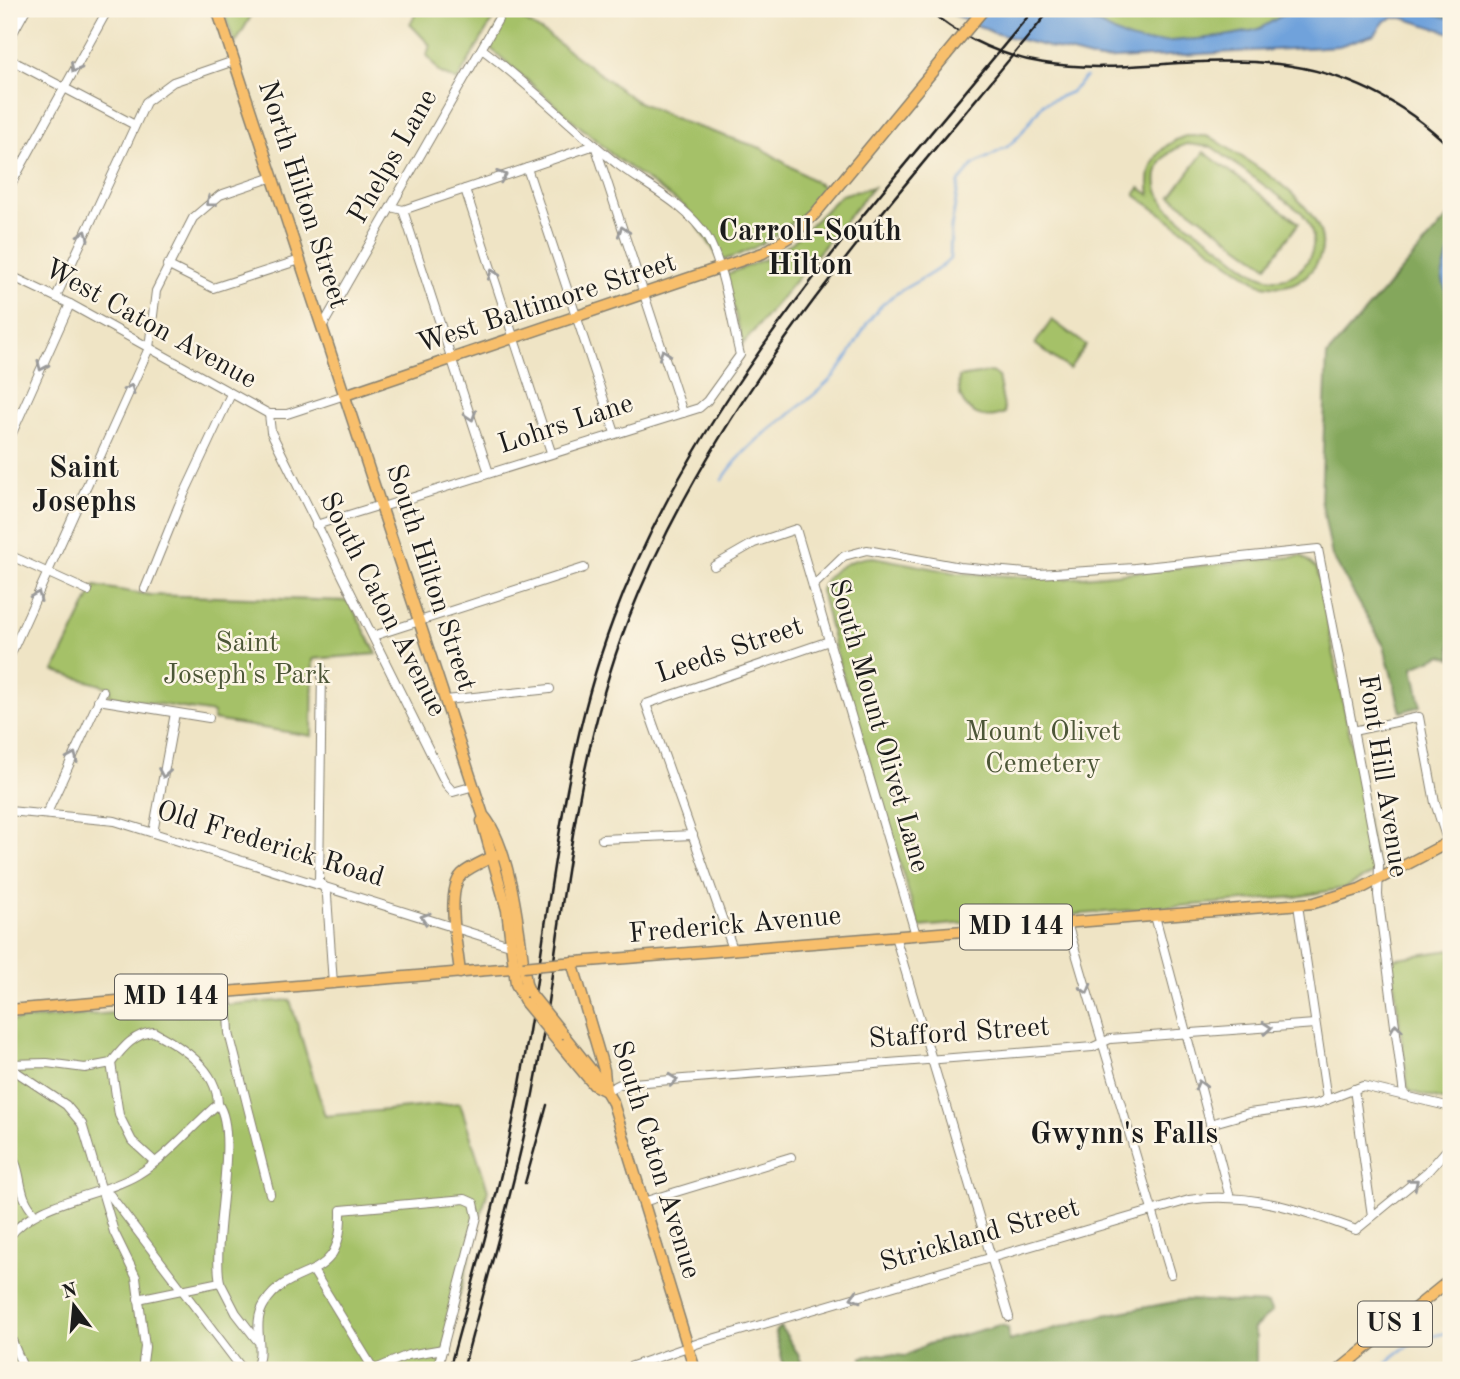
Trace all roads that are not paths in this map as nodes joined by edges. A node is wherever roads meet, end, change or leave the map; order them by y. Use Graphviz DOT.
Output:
graph roads {
  1 [pos="26,9"];
  2 [pos="108,9"];
  3 [pos="217,9"];
  4 [pos="504,9"];
  5 [pos="984,9"];
  6 [pos="9,40"];
  7 [pos="482,49"];
  8 [pos="9,59"];
  9 [pos="234,61"];
  10 [pos="64,88"];
  11 [pos="133,124"];
  12 [pos="595,145"];
  13 [pos="527,168"];
  14 [pos="272,177"];
  15 [pos="9,188"];
  16 [pos="465,189"];
  17 [pos="391,207"];
  18 [pos="403,210"];
  19 [pos="300,260"];
  20 [pos="167,265"];
  21 [pos="719,271"];
  22 [pos="9,275"];
  23 [pos="644,296"];
  24 [pos="57,297"];
  25 [pos="70,304"];
  26 [pos="577,318"];
  27 [pos="322,327"];
  28 [pos="514,339"];
  29 [pos="149,348"];
  30 [pos="452,359"];
  31 [pos="231,394"];
  32 [pos="345,395"];
  33 [pos="683,413"];
  34 [pos="269,414"];
  35 [pos="615,433"];
  36 [pos="9,440"];
  37 [pos="551,452"];
  38 [pos="489,473"];
  39 [pos="382,506"];
  40 [pos="316,525"];
  41 [pos="9,555"];
  42 [pos="714,566"];
  43 [pos="584,568"];
  44 [pos="47,573"];
  45 [pos="813,586"];
  46 [pos="145,589"];
  47 [pos="88,591"];
  48 [pos="420,621"];
  49 [pos="373,636"];
  50 [pos="829,641"];
  51 [pos="9,658"];
  52 [pos="321,668"];
  53 [pos="550,689"];
  54 [pos="103,691"];
  55 [pos="99,700"];
  56 [pos="446,700"];
  57 [pos="175,713"];
  58 [pos="209,718"];
  59 [pos="1353,731"];
  60 [pos="474,786"];
  61 [pos="9,811"];
  62 [pos="47,813"];
  63 [pos="153,832"];
  64 [pos="693,835"];
  65 [pos="601,839"];
  66 [pos="1450,842"];
  67 [pos="496,855"];
  68 [pos="1380,879"];
  69 [pos="321,884"];
  70 [pos="1298,905"];
  71 [pos="1155,916"];
  72 [pos="1067,923"];
  73 [pos="456,928"];
  74 [pos="916,935"];
  75 [pos="895,936"];
  76 [pos="513,946"];
  77 [pos="733,949"];
  78 [pos="568,963"];
  79 [pos="519,967"];
  80 [pos="460,973"];
  81 [pos="334,984"];
  82 [pos="227,993"];
  83 [pos="9,1010"];
  84 [pos="1315,1024"];
  85 [pos="1186,1033"];
  86 [pos="1102,1043"];
  87 [pos="932,1058"];
  88 [pos="111,1063"];
  89 [pos="9,1065"];
  90 [pos="1354,1090"];
  91 [pos="607,1091"];
  92 [pos="1404,1095"];
  93 [pos="1327,1100"];
  94 [pos="218,1104"];
  95 [pos="1451,1107"];
  96 [pos="1210,1124"];
  97 [pos="1451,1144"];
  98 [pos="9,1151"];
  99 [pos="791,1157"];
  100 [pos="155,1162"];
  101 [pos="103,1192"];
  102 [pos="270,1194"];
  103 [pos="1230,1198"];
  104 [pos="643,1202"];
  105 [pos="1152,1209"];
  106 [pos="35,1214"];
  107 [pos="1372,1216"];
  108 [pos="9,1237"];
  109 [pos="991,1256"];
  110 [pos="314,1272"];
  111 [pos="1171,1274"];
  112 [pos="1451,1279"];
  113 [pos="220,1282"];
  114 [pos="182,1290"];
  115 [pos="138,1300"];
  116 [pos="1009,1317"];
  117 [pos="9,1332"];
  118 [pos="259,1342"];
  119 [pos="688,1348"];
  120 [pos="443,1349"];
  121 [pos="24,1370"];
  122 [pos="142,1370"];
  123 [pos="243,1370"];
  124 [pos="255,1370"];
  125 [pos="374,1370"];
  126 [pos="437,1370"];
  127 [pos="621,1370"];
  128 [pos="695,1370"];
  129 [pos="1339,1370"];
  1 -- 6 [label="street"];
  2 -- 10 [label="street, one-way"];
  3 -- 9 [label="main road, North Hilton Street"];
  4 -- 7 [label="street, Phelps Lane"];
  5 -- 21 [label="main road, West Baltimore Street, bridge"];
  7 -- 12 [label="street"];
  7 -- 17 [label="street, Phelps Lane"];
  8 -- 10 [label="street"];
  9 -- 11 [label="street"];
  9 -- 14 [label="main road, North Hilton Street"];
  10 -- 11 [label="street"];
  10 -- 15 [label="street"];
  24 -- 11 [label="street, one-way"];
  12 -- 13 [label="street"];
  12 -- 21 [label="street"];
  23 -- 12 [label="street, one-way"];
  16 -- 13 [label="street, one-way"];
  13 -- 26 [label="street"];
  14 -- 19 [label="main road, North Hilton Street"];
  14 -- 20 [label="street, one-way"];
  16 -- 18 [label="street"];
  28 -- 16 [label="street, one-way"];
  17 -- 18 [label="street"];
  17 -- 27 [label="street, Phelps Lane"];
  18 -- 30 [label="street"];
  19 -- 20 [label="street"];
  19 -- 27 [label="main road, North Hilton Street"];
  20 -- 29 [label="street"];
  21 -- 23 [label="main road, West Baltimore Street"];
  21 -- 33 [label="street, Lohrs Lane"];
  22 -- 24 [label="street, West Caton Avenue"];
  23 -- 26 [label="main road, West Baltimore Street"];
  33 -- 23 [label="street, one-way"];
  24 -- 25 [label="street, West Caton Avenue"];
  25 -- 29 [label="street, West Caton Avenue"];
  25 -- 36 [label="street, one-way"];
  26 -- 28 [label="main road, West Baltimore Street"];
  26 -- 35 [label="street"];
  27 -- 32 [label="main road, North Hilton Street"];
  28 -- 30 [label="main road, West Baltimore Street"];
  28 -- 37 [label="street"];
  29 -- 31 [label="street, West Caton Avenue"];
  44 -- 29 [label="street, one-way"];
  30 -- 32 [label="main road, West Baltimore Street"];
  30 -- 38 [label="street, one-way"];
  31 -- 34 [label="street, West Caton Avenue"];
  31 -- 46 [label="street"];
  32 -- 34 [label="street, West Baltimore Street"];
  32 -- 39 [label="main road, South Hilton Street"];
  33 -- 35 [label="street, Lohrs Lane"];
  34 -- 40 [label="street, South Caton Avenue"];
  35 -- 37 [label="street, Lohrs Lane"];
  37 -- 38 [label="street, Lohrs Lane"];
  38 -- 39 [label="street, Lohrs Lane"];
  39 -- 40 [label="street, Lohrs Lane"];
  39 -- 48 [label="main road, South Hilton Street"];
  40 -- 49 [label="street, South Caton Avenue"];
  41 -- 44 [label="street"];
  42 -- 45 [label="street, South Mount Olivet Lane"];
  43 -- 48 [label="street"];
  44 -- 47 [label="street"];
  51 -- 44 [label="street, one-way"];
  45 -- 50 [label="street, South Mount Olivet Lane"];
  45 -- 59 [label="street, Font Hill Avenue"];
  48 -- 49 [label="street"];
  48 -- 56 [label="main road, South Hilton Street"];
  49 -- 60 [label="street, South Caton Avenue"];
  50 -- 64 [label="street, Leeds Street"];
  50 -- 74 [label="street, South Mount Olivet Lane"];
  52 -- 69 [label="street"];
  53 -- 56 [label="street"];
  54 -- 55 [label="street"];
  55 -- 57 [label="street"];
  62 -- 55 [label="street, one-way"];
  56 -- 60 [label="main road, South Hilton Street"];
  57 -- 58 [label="street"];
  57 -- 63 [label="street, one-way"];
  59 -- 66 [label="street"];
  59 -- 68 [label="street, Font Hill Avenue"];
  60 -- 67 [label="main road, South Hilton Street"];
  61 -- 62 [label="street, Old Frederick Road"];
  62 -- 63 [label="street, Old Frederick Road"];
  63 -- 69 [label="street, Old Frederick Road"];
  64 -- 65 [label="street"];
  64 -- 77 [label="street"];
  66 -- 68 [label="main road, Frederick Avenue / MD 144"];
  67 -- 73 [label="main road"];
  67 -- 76 [label="main road, South Hilton Street"];
  67 -- 79 [label="main road, South Hilton Street"];
  68 -- 70 [label="main road, Frederick Avenue / MD 144"];
  92 -- 68 [label="street, Font Hill Avenue, one-way"];
  73 -- 69 [label="street, Old Frederick Road, one-way"];
  69 -- 81 [label="street"];
  70 -- 71 [label="main road, Frederick Avenue / MD 144"];
  70 -- 84 [label="street"];
  71 -- 72 [label="main road, Frederick Avenue / MD 144"];
  71 -- 85 [label="street"];
  72 -- 74 [label="main road, Frederick Avenue / MD 144"];
  72 -- 86 [label="street, one-way"];
  73 -- 76 [label="street, Old Frederick Road"];
  73 -- 80 [label="main road"];
  74 -- 75 [label="main road, Frederick Avenue / MD 144"];
  75 -- 77 [label="main road, Frederick Avenue / MD 144"];
  75 -- 87 [label="street"];
  76 -- 79 [label="main road, South Hilton Street"];
  77 -- 78 [label="main road, Frederick Avenue / MD 144"];
  78 -- 79 [label="main road, Frederick Avenue / MD 144, bridge"];
  78 -- 91 [label="main road, South Caton Avenue"];
  79 -- 80 [label="main road, Frederick Avenue / MD 144"];
  79 -- 91 [label="main road, South Hilton Street, bridge"];
  80 -- 81 [label="main road, Frederick Avenue / MD 144"];
  81 -- 82 [label="main road, Frederick Avenue / MD 144"];
  82 -- 83 [label="main road, Frederick Avenue / MD 144"];
  82 -- 102 [label="street"];
  85 -- 84 [label="street, Stafford Street, one-way"];
  84 -- 93 [label="street"];
  85 -- 86 [label="street, Stafford Street"];
  96 -- 85 [label="street, one-way"];
  86 -- 87 [label="street, Stafford Street"];
  86 -- 105 [label="street"];
  91 -- 87 [label="street, Stafford Street, one-way"];
  87 -- 109 [label="street"];
  88 -- 89 [label="street"];
  88 -- 94 [label="street"];
  88 -- 100 [label="street"];
  89 -- 101 [label="street"];
  90 -- 92 [label="street"];
  90 -- 93 [label="street"];
  90 -- 107 [label="street"];
  91 -- 104 [label="main road, South Caton Avenue"];
  92 -- 95 [label="street"];
  93 -- 96 [label="street"];
  94 -- 100 [label="street"];
  94 -- 113 [label="street"];
  96 -- 103 [label="street"];
  107 -- 97 [label="street, one-way"];
  98 -- 106 [label="street"];
  99 -- 104 [label="street"];
  100 -- 101 [label="street"];
  101 -- 106 [label="street"];
  101 -- 114 [label="street"];
  101 -- 115 [label="street"];
  103 -- 105 [label="street, Strickland Street"];
  103 -- 107 [label="street, Strickland Street"];
  104 -- 119 [label="main road, South Caton Avenue"];
  105 -- 109 [label="street, Strickland Street"];
  105 -- 111 [label="street"];
  106 -- 108 [label="street"];
  109 -- 116 [label="street"];
  109 -- 119 [label="street, Strickland Street, one-way"];
  110 -- 118 [label="street"];
  110 -- 120 [label="street"];
  110 -- 125 [label="street"];
  112 -- 129 [label="main road, US 1"];
  113 -- 114 [label="street"];
  113 -- 118 [label="street"];
  114 -- 115 [label="street"];
  114 -- 123 [label="street"];
  115 -- 122 [label="street"];
  117 -- 121 [label="street"];
  118 -- 124 [label="street"];
  119 -- 127 [label="street, Strickland Street"];
  119 -- 128 [label="main road, South Caton Avenue"];
  120 -- 125 [label="street"];
  120 -- 126 [label="street"];
}
